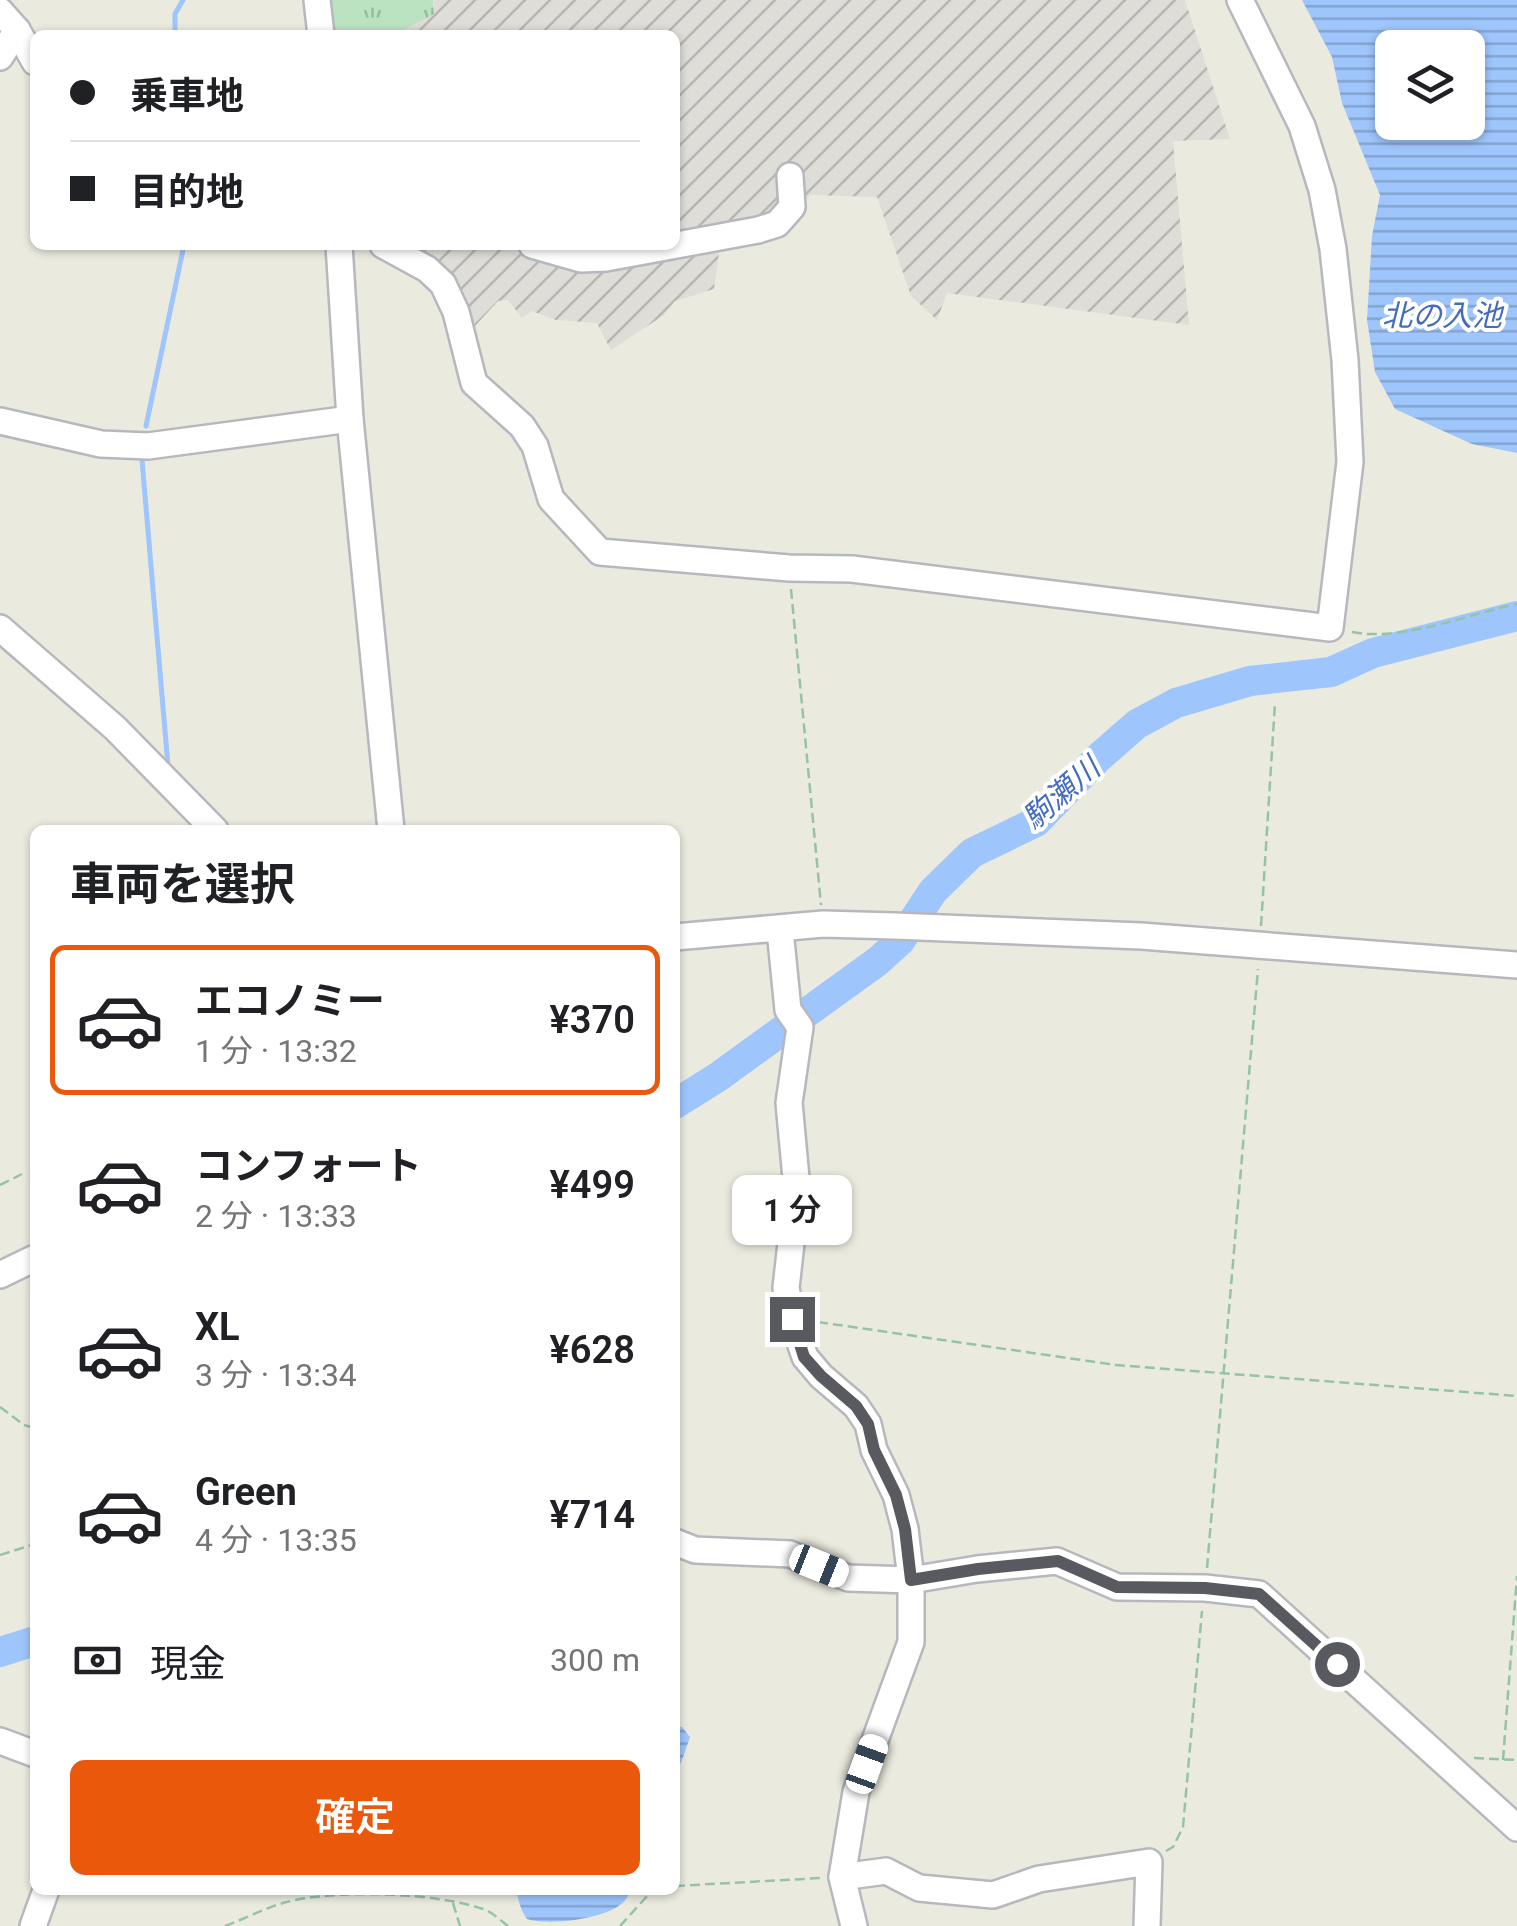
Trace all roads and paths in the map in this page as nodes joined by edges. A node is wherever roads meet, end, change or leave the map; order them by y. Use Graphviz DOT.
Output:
graph roads {
  1 [pos="317,0"];
  2 [pos="1240,0"];
  3 [pos="8,21"];
  4 [pos="320,30"];
  5 [pos="30,54"];
  6 [pos="0,57"];
  7 [pos="790,176"];
  8 [pos="680,244"];
  9 [pos="339,250"];
  10 [pos="392,250"];
  11 [pos="550,250"];
  12 [pos="649,250"];
  13 [pos="350,419"];
  14 [pos="0,422"];
  15 [pos="789,568"];
  16 [pos="1517,604"];
  17 [pos="0,628"];
  18 [pos="1330,628"];
  19 [pos="1275,703"];
  20 [pos="210,825"];
  21 [pos="391,825"];
  22 [pos="823,924"];
  23 [pos="780,930"];
  24 [pos="680,937"];
  25 [pos="1260,945"];
  26 [pos="1517,965"];
  27 [pos="22,1174"];
  28 [pos="0,1185"];
  29 [pos="30,1260"];
  30 [pos="0,1275"];
  31 [pos="792,1319"];
  32 [pos="1223,1372"];
  33 [pos="1517,1396"];
  34 [pos="0,1407"];
  35 [pos="30,1427"];
  36 [pos="680,1544"];
  37 [pos="30,1546"];
  38 [pos="0,1555"];
  39 [pos="1517,1576"];
  40 [pos="911,1580"];
  41 [pos="1205,1588"];
  42 [pos="0,1741"];
  43 [pos="30,1752"];
  44 [pos="1440,1756"];
  45 [pos="1502,1760"];
  46 [pos="1517,1760"];
  47 [pos="1517,1828"];
  48 [pos="1148,1862"];
  49 [pos="842,1877"];
  50 [pos="680,1886"];
  51 [pos="44,1895"];
  52 [pos="648,1895"];
  53 [pos="453,1902"];
  54 [pos="33,1926"];
  55 [pos="225,1926"];
  56 [pos="460,1926"];
  57 [pos="508,1926"];
  58 [pos="620,1926"];
  59 [pos="854,1926"];
  60 [pos="1147,1926"];
  1 -- 4 [label="street"];
  2 -- 18 [label="street"];
  3 -- 5 [label="street"];
  3 -- 6 [label="street"];
  7 -- 8 [label="street"];
  9 -- 13 [label="street"];
  10 -- 15 [label="street"];
  11 -- 12 [label="street"];
  13 -- 14 [label="street"];
  13 -- 21 [label="street"];
  15 -- 18 [label="street"];
  15 -- 22 [label="path"];
  16 -- 18 [label="path"];
  17 -- 20 [label="street"];
  19 -- 25 [label="path"];
  22 -- 23 [label="street"];
  22 -- 25 [label="street"];
  23 -- 24 [label="street"];
  23 -- 31 [label="street"];
  25 -- 26 [label="street"];
  25 -- 32 [label="path"];
  27 -- 28 [label="path"];
  29 -- 30 [label="street"];
  31 -- 32 [label="path"];
  31 -- 40 [label="street"];
  32 -- 33 [label="path"];
  32 -- 41 [label="path"];
  34 -- 35 [label="path"];
  36 -- 40 [label="street"];
  37 -- 38 [label="path"];
  39 -- 45 [label="path"];
  40 -- 41 [label="street"];
  40 -- 49 [label="street"];
  41 -- 44 [label="street"];
  41 -- 48 [label="path"];
  42 -- 43 [label="street"];
  44 -- 45 [label="path"];
  44 -- 47 [label="street"];
  45 -- 46 [label="path"];
  48 -- 49 [label="street"];
  48 -- 60 [label="street"];
  49 -- 50 [label="path"];
  49 -- 59 [label="street"];
  51 -- 54 [label="street"];
  52 -- 58 [label="path"];
  53 -- 55 [label="path"];
  53 -- 56 [label="path"];
  53 -- 57 [label="path"];
}
